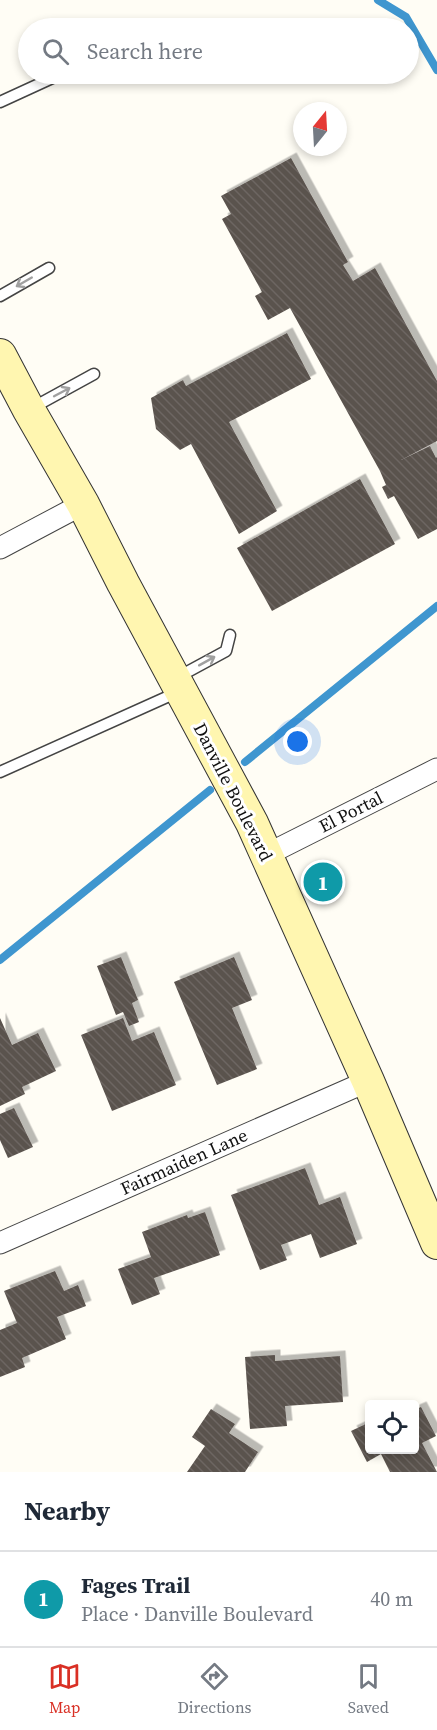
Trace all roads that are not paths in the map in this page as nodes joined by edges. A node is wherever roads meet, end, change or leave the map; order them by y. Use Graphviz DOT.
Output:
graph roads {
  1 [pos="39,84"];
  2 [pos="0,102"];
  3 [pos="49,268"];
  4 [pos="0,296"];
  5 [pos="0,355"];
  6 [pos="94,374"];
  7 [pos="29,410"];
  8 [pos="83,504"];
  9 [pos="0,548"];
  10 [pos="230,635"];
  11 [pos="178,685"];
  12 [pos="437,769"];
  13 [pos="0,772"];
  14 [pos="266,855"];
  15 [pos="368,1082"];
  16 [pos="0,1243"];
  17 [pos="437,1243"];
  1 -- 2 [label="lane"];
  3 -- 4 [label="lane, one-way"];
  5 -- 7 [label="main road, Danville Boulevard"];
  7 -- 6 [label="lane, one-way"];
  7 -- 8 [label="main road, Danville Boulevard"];
  8 -- 9 [label="street"];
  8 -- 11 [label="main road, Danville Boulevard"];
  11 -- 10 [label="lane, one-way"];
  11 -- 13 [label="lane"];
  11 -- 14 [label="main road, Danville Boulevard"];
  12 -- 14 [label="street, El Portal"];
  14 -- 15 [label="main road, Danville Boulevard"];
  15 -- 16 [label="street, Fairmaiden Lane"];
  15 -- 17 [label="main road, Danville Boulevard"];
}
